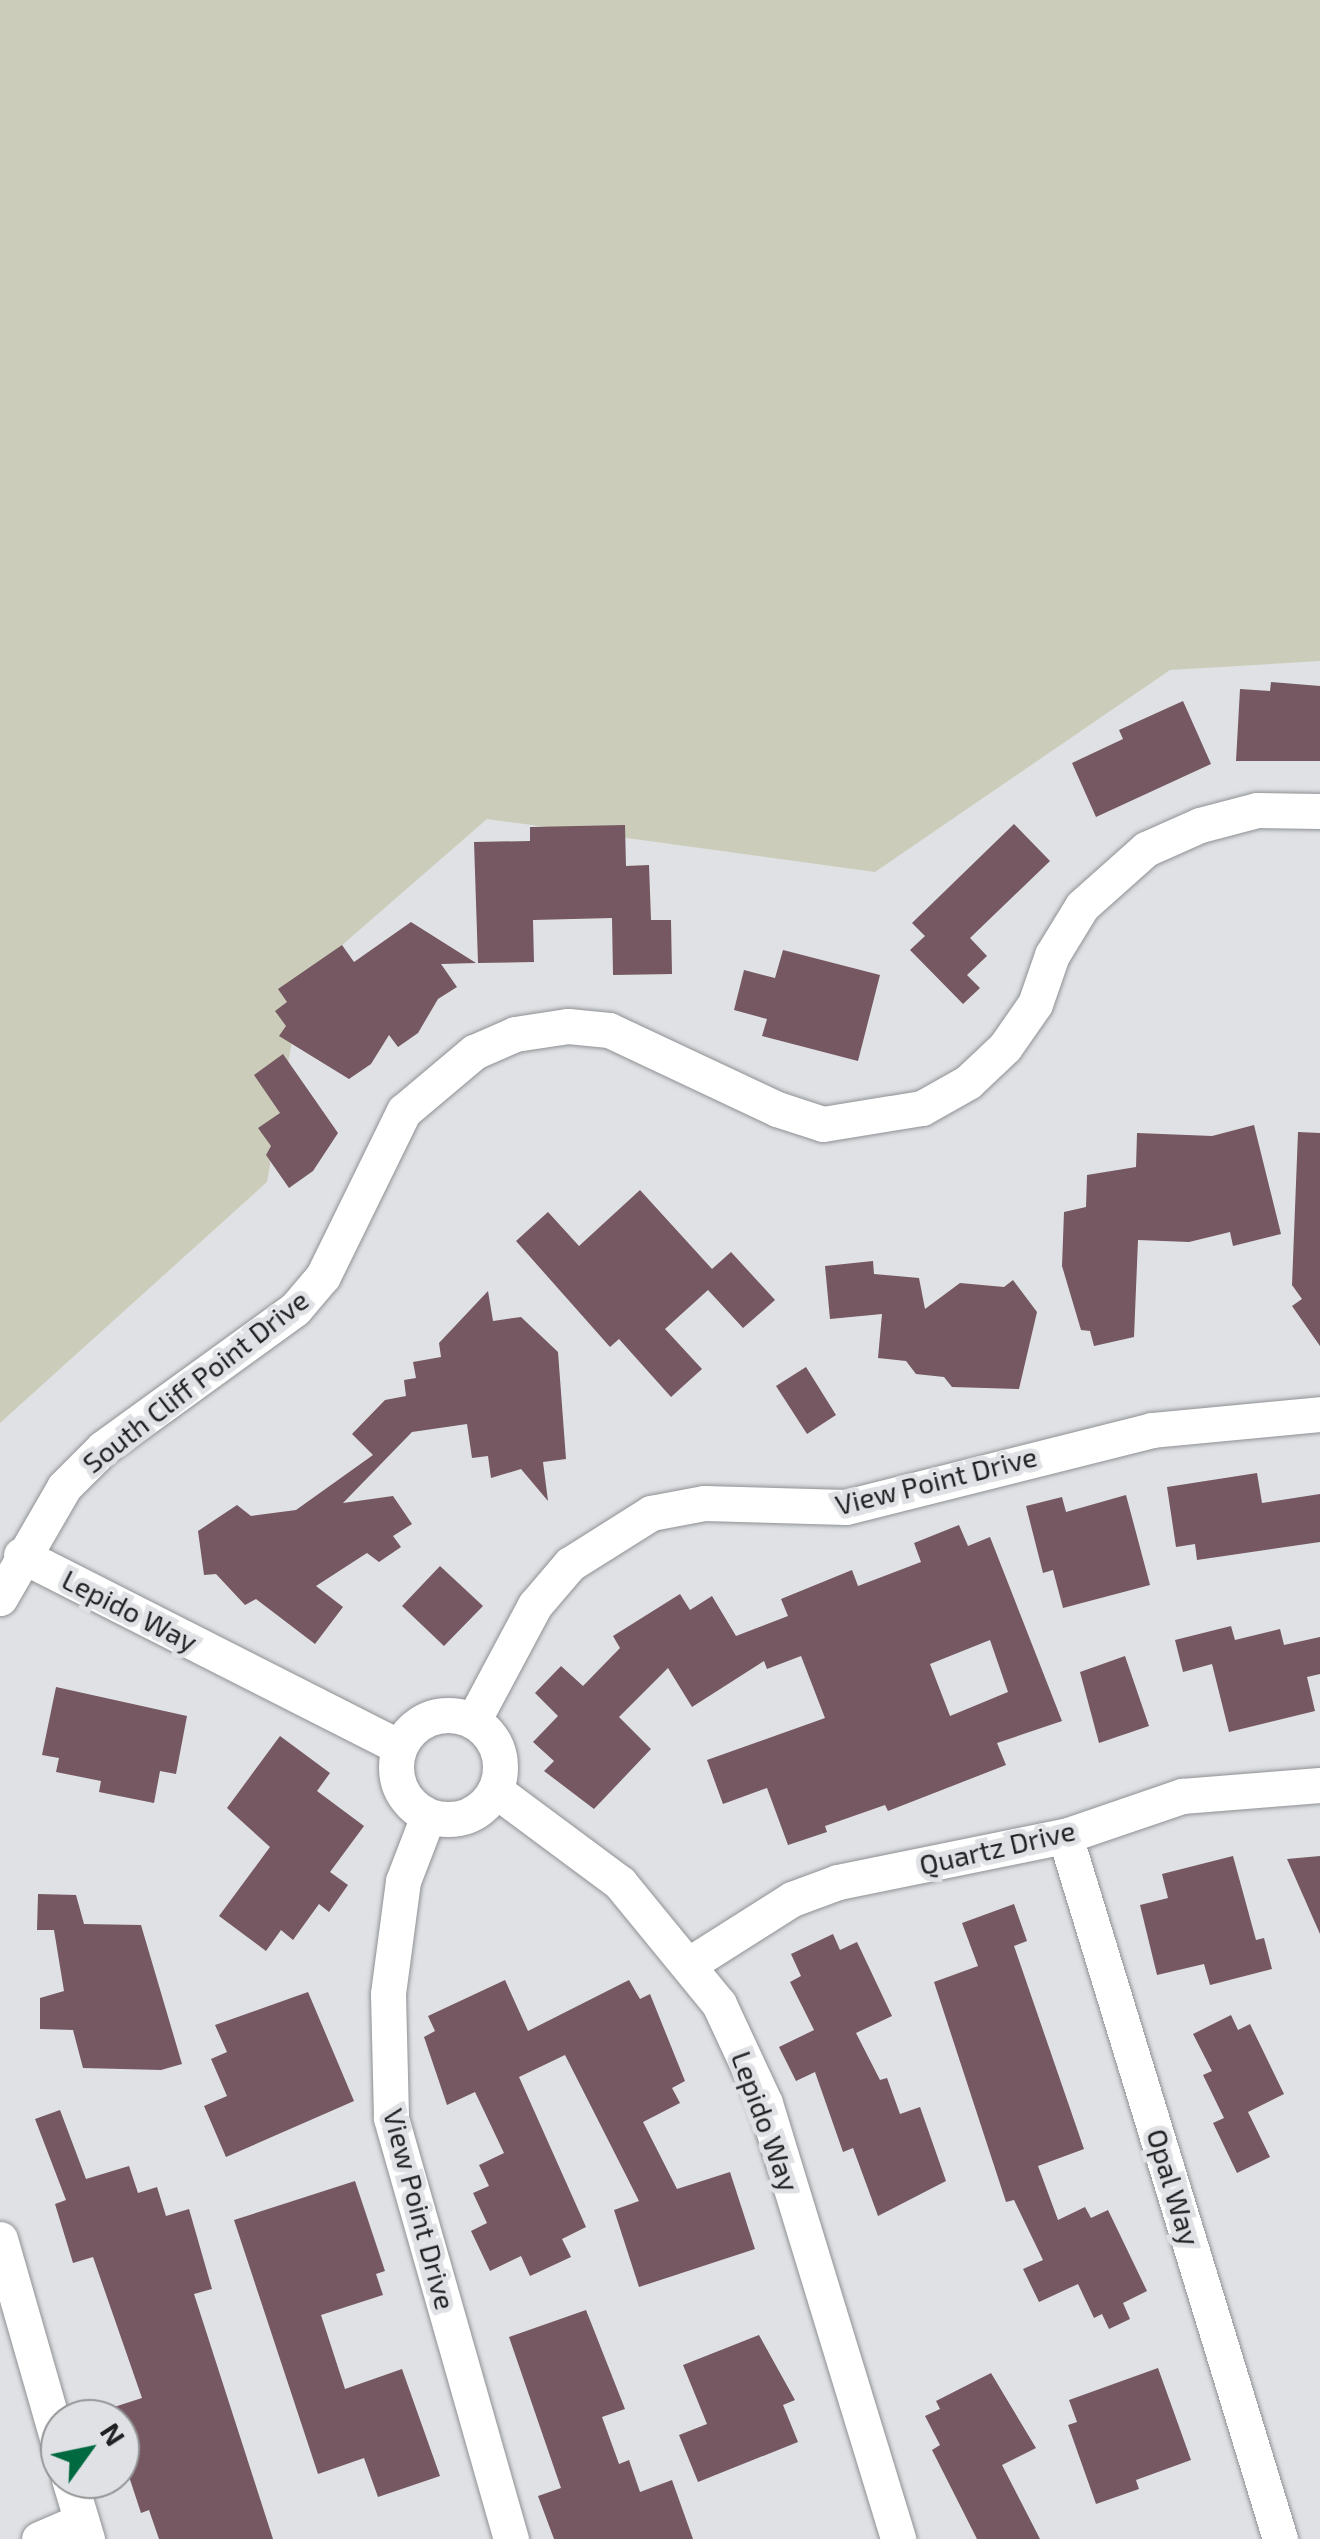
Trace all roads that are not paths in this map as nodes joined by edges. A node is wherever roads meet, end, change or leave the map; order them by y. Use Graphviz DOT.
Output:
graph roads {
  1 [pos="1320,811"];
  2 [pos="1320,1414"];
  3 [pos="21,1555"];
  4 [pos="0,1598"];
  5 [pos="473,1720"];
  6 [pos="399,1747"];
  7 [pos="1320,1784"];
  8 [pos="495,1790"];
  9 [pos="428,1816"];
  10 [pos="1065,1836"];
  11 [pos="692,1963"];
  12 [pos="0,2239"];
  13 [pos="46,2399"];
  14 [pos="75,2499"];
  15 [pos="84,2530"];
  16 [pos="39,2539"];
  17 [pos="511,2539"];
  18 [pos="898,2539"];
  19 [pos="1280,2539"];
  1 -- 3 [label="street, South Cliff Point Drive"];
  2 -- 5 [label="street, View Point Drive"];
  3 -- 4 [label="street, South Cliff Point Drive"];
  3 -- 6 [label="street, Lepido Way"];
  5 -- 6 [label="street"];
  5 -- 8 [label="street"];
  6 -- 9 [label="street"];
  7 -- 10 [label="street, Quartz Drive"];
  8 -- 9 [label="street"];
  8 -- 11 [label="street, Lepido Way"];
  9 -- 17 [label="street, View Point Drive"];
  10 -- 11 [label="street, Quartz Drive"];
  10 -- 19 [label="street, Opal Way"];
  11 -- 18 [label="street, Lepido Way"];
  12 -- 13 [label="street"];
  14 -- 15 [label="street"];
  15 -- 16 [label="street"];
}
